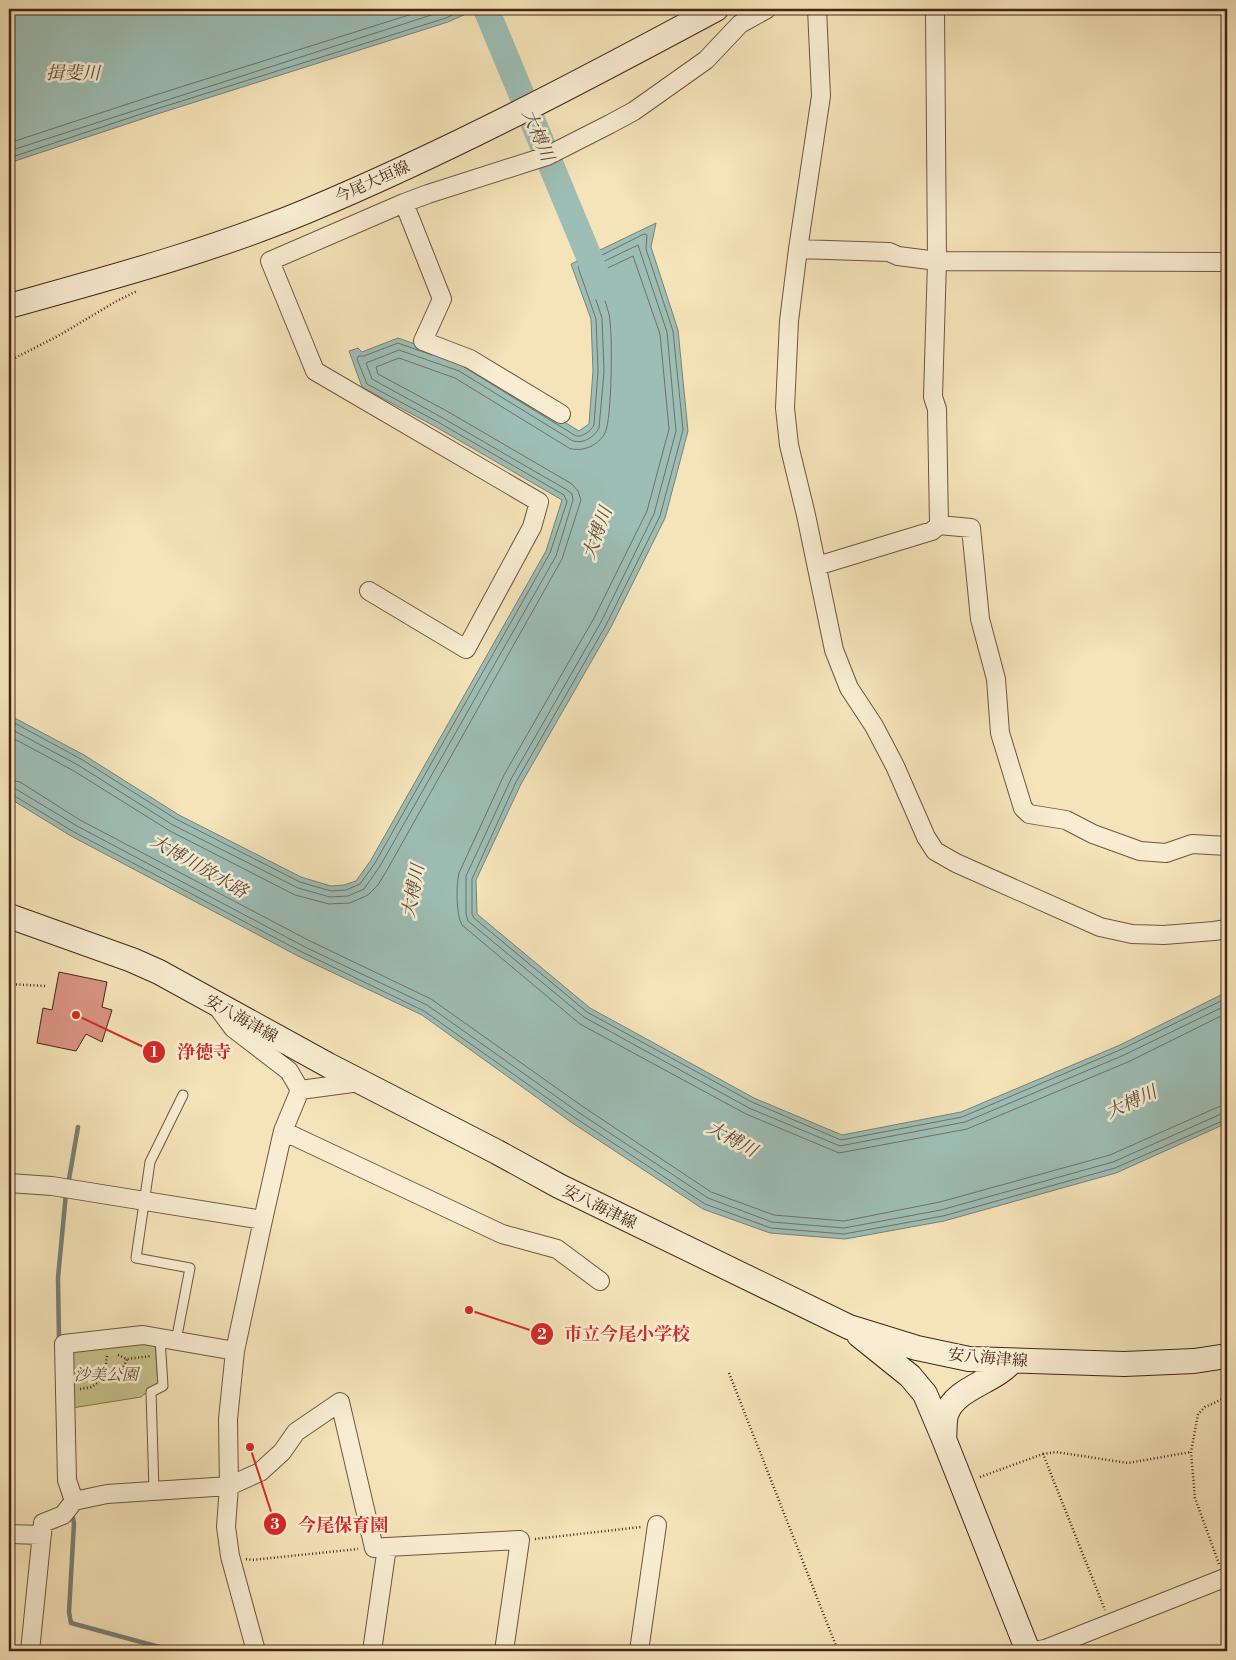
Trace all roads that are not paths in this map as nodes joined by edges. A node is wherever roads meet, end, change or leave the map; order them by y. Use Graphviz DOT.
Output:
graph roads {
  1 [pos="716,9"];
  2 [pos="766,9"];
  3 [pos="817,9"];
  4 [pos="935,9"];
  5 [pos="404,203"];
  6 [pos="798,249"];
  7 [pos="937,261"];
  8 [pos="1227,262"];
  9 [pos="9,306"];
  10 [pos="561,414"];
  11 [pos="939,525"];
  12 [pos="816,566"];
  13 [pos="369,591"];
  14 [pos="1227,846"];
  15 [pos="9,916"];
  16 [pos="1227,929"];
  17 [pos="214,1003"];
  18 [pos="360,1082"];
  19 [pos="300,1090"];
  20 [pos="183,1095"];
  21 [pos="283,1131"];
  22 [pos="9,1183"];
  23 [pos="143,1201"];
  24 [pos="263,1220"];
  25 [pos="600,1282"];
  26 [pos="849,1327"];
  27 [pos="168,1340"];
  28 [pos="235,1351"];
  29 [pos="1227,1356"];
  30 [pos="1012,1361"];
  31 [pos="944,1438"];
  32 [pos="228,1486"];
  33 [pos="154,1491"];
  34 [pos="74,1501"];
  35 [pos="658,1525"];
  36 [pos="9,1534"];
  37 [pos="42,1535"];
  38 [pos="380,1547"];
  39 [pos="1226,1577"];
  40 [pos="30,1651"];
  41 [pos="256,1651"];
  42 [pos="372,1651"];
  43 [pos="504,1651"];
  44 [pos="639,1651"];
  45 [pos="1028,1651"];
  46 [pos="1033,1651"];
  1 -- 9 [label="main road, 今尾大垣線"];
  2 -- 5 [label="street"];
  3 -- 6 [label="street"];
  4 -- 7 [label="street"];
  5 -- 10 [label="street"];
  5 -- 13 [label="street"];
  6 -- 7 [label="street"];
  6 -- 12 [label="street"];
  7 -- 8 [label="street"];
  7 -- 11 [label="street"];
  11 -- 12 [label="street"];
  11 -- 14 [label="street"];
  12 -- 16 [label="street"];
  15 -- 17 [label="main road, 安八海津線"];
  17 -- 18 [label="main road, 安八海津線"];
  17 -- 19 [label="street"];
  18 -- 19 [label="street"];
  18 -- 26 [label="main road, 安八海津線"];
  19 -- 21 [label="street"];
  20 -- 23 [label="lane"];
  21 -- 24 [label="street"];
  21 -- 25 [label="street"];
  22 -- 23 [label="street"];
  23 -- 24 [label="street"];
  23 -- 27 [label="lane"];
  24 -- 28 [label="street"];
  26 -- 30 [label="main road, 安八海津線"];
  26 -- 31 [label="main road"];
  27 -- 28 [label="street"];
  27 -- 33 [label="lane"];
  27 -- 34 [label="street"];
  28 -- 32 [label="street"];
  29 -- 30 [label="main road, 安八海津線"];
  30 -- 31 [label="main road"];
  31 -- 45 [label="main road"];
  32 -- 33 [label="street"];
  32 -- 38 [label="street"];
  32 -- 41 [label="street"];
  33 -- 34 [label="street"];
  34 -- 37 [label="street"];
  35 -- 44 [label="street"];
  36 -- 37 [label="street"];
  37 -- 40 [label="street"];
  38 -- 42 [label="street"];
  38 -- 43 [label="street"];
  39 -- 46 [label="street"];
}
